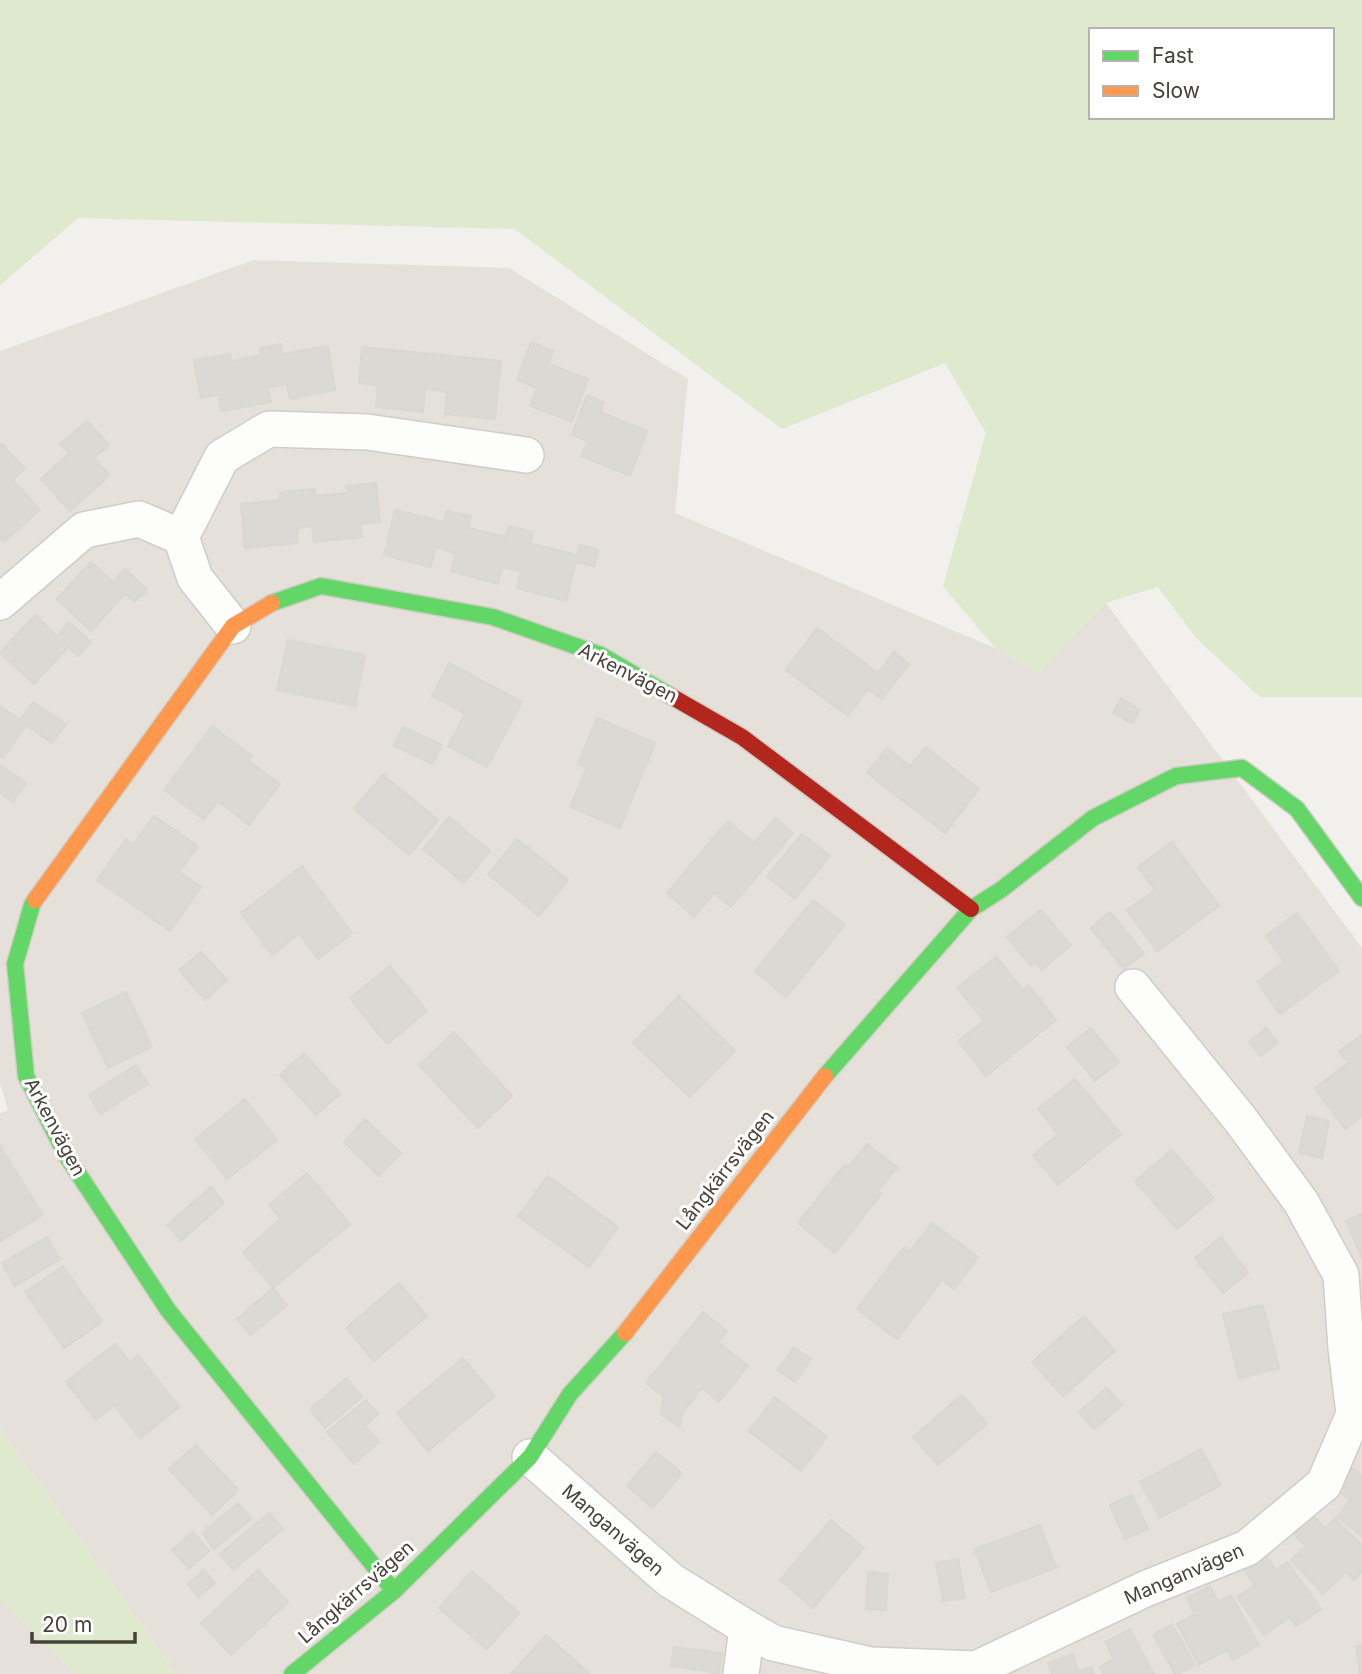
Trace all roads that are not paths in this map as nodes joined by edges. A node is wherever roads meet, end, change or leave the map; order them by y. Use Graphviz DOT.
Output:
graph roads {
  1 [pos="526,455"];
  2 [pos="181,537"];
  3 [pos="0,602"];
  4 [pos="233,626"];
  5 [pos="1362,898"];
  6 [pos="971,909"];
  7 [pos="1133,987"];
  8 [pos="530,1457"];
  9 [pos="394,1591"];
  10 [pos="747,1628"];
  11 [pos="292,1674"];
  12 [pos="741,1674"];
  1 -- 2 [label="street"];
  2 -- 3 [label="street"];
  2 -- 4 [label="street"];
  4 -- 6 [label="street, Arkenvägen"];
  4 -- 9 [label="street, Arkenvägen"];
  5 -- 6 [label="street, Långkärrsvägen"];
  6 -- 8 [label="street, Långkärrsvägen"];
  7 -- 10 [label="street, Manganvägen"];
  8 -- 9 [label="street, Långkärrsvägen"];
  8 -- 10 [label="street, Manganvägen"];
  9 -- 11 [label="street, Långkärrsvägen"];
  10 -- 12 [label="street"];
}
